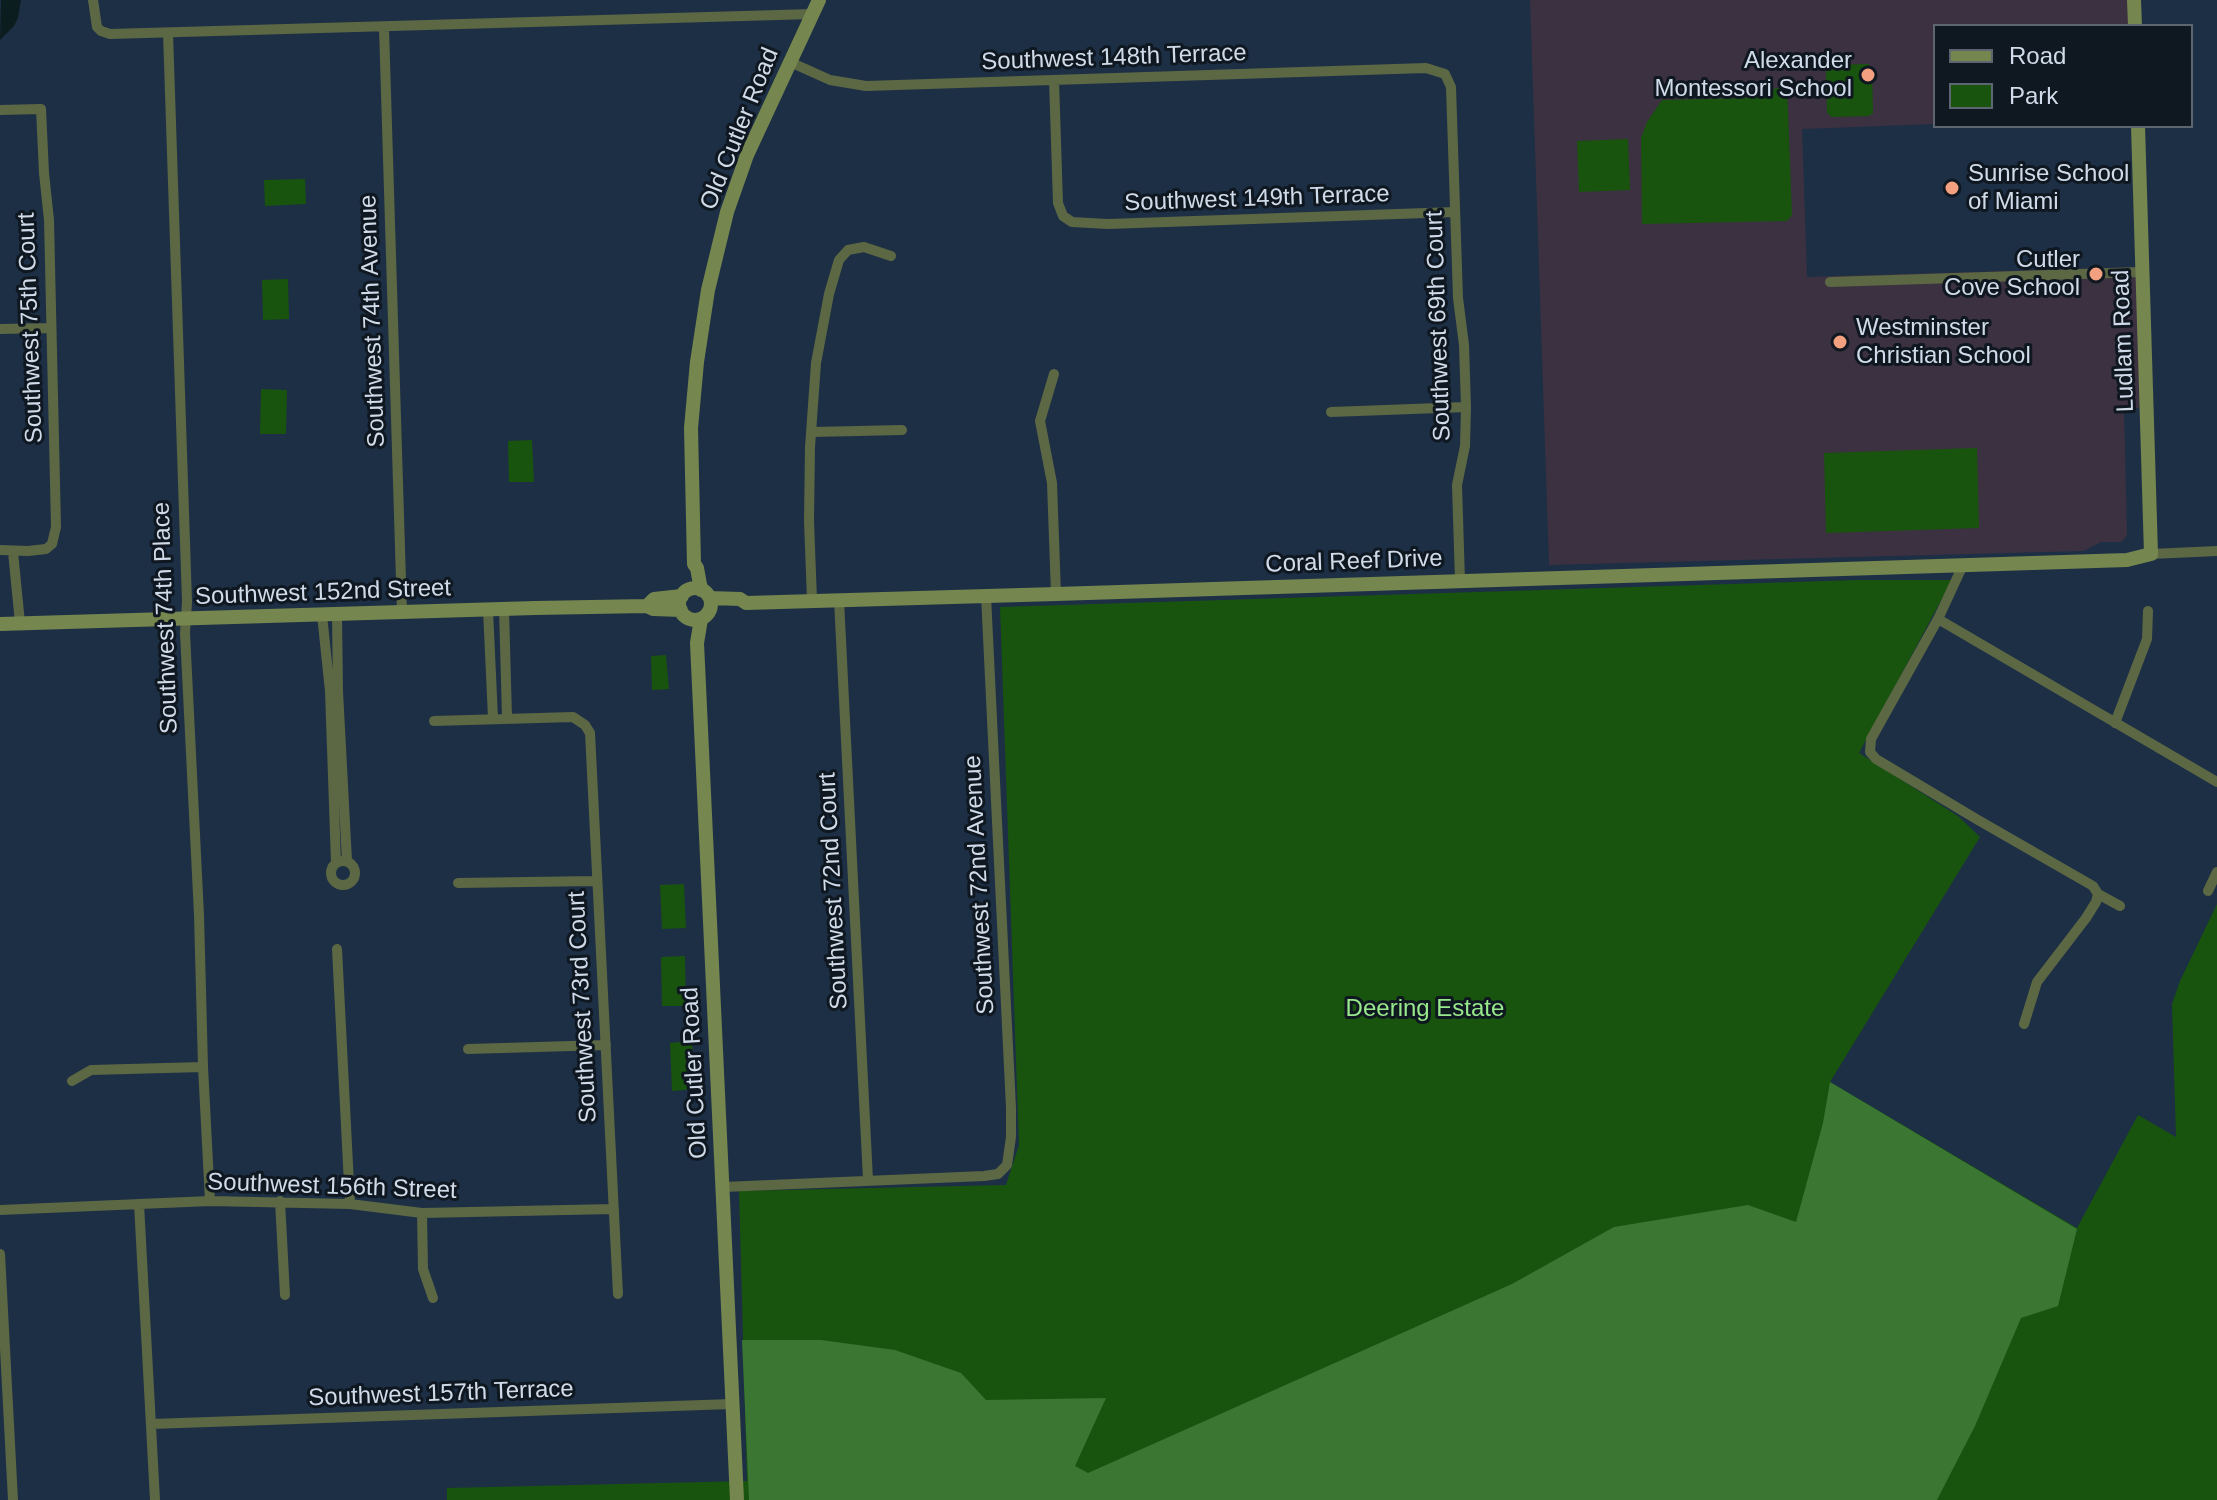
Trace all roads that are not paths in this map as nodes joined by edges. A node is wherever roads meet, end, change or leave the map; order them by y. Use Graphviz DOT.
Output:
graph roads {
  1 [pos="93,0"];
  2 [pos="2134,0"];
  3 [pos="816,7"];
  4 [pos="2135,24"];
  5 [pos="384,28"];
  6 [pos="168,33"];
  7 [pos="790,62"];
  8 [pos="1443,72"];
  9 [pos="1054,80"];
  10 [pos="0,110"];
  11 [pos="2138,128"];
  12 [pos="1455,212"];
  13 [pos="891,256"];
  14 [pos="2143,272"];
  15 [pos="1830,282"];
  16 [pos="51,328"];
  17 [pos="0,329"];
  18 [pos="1054,374"];
  19 [pos="1466,407"];
  20 [pos="1331,412"];
  21 [pos="902,430"];
  22 [pos="812,432"];
  23 [pos="0,550"];
  24 [pos="2217,551"];
  25 [pos="13,552"];
  26 [pos="2151,554"];
  27 [pos="1963,565"];
  28 [pos="1460,581"];
  29 [pos="1056,594"];
  30 [pos="986,596"];
  31 [pos="812,600"];
  32 [pos="839,600"];
  33 [pos="695,604"];
  34 [pos="496,609"];
  35 [pos="2148,611"];
  36 [pos="402,613"];
  37 [pos="330,615"];
  38 [pos="185,618"];
  39 [pos="1938,619"];
  40 [pos="11,623"];
  41 [pos="493,718"];
  42 [pos="507,718"];
  43 [pos="434,721"];
  44 [pos="2115,723"];
  45 [pos="2217,782"];
  46 [pos="342,862"];
  47 [pos="2217,872"];
  48 [pos="596,881"];
  49 [pos="458,883"];
  50 [pos="2208,891"];
  51 [pos="2098,894"];
  52 [pos="2120,906"];
  53 [pos="337,949"];
  54 [pos="2024,1024"];
  55 [pos="606,1045"];
  56 [pos="468,1049"];
  57 [pos="203,1067"];
  58 [pos="72,1081"];
  59 [pos="868,1180"];
  60 [pos="723,1187"];
  61 [pos="210,1201"];
  62 [pos="280,1201"];
  63 [pos="139,1204"];
  64 [pos="350,1204"];
  65 [pos="614,1209"];
  66 [pos="0,1210"];
  67 [pos="422,1213"];
  68 [pos="0,1254"];
  69 [pos="618,1294"];
  70 [pos="285,1295"];
  71 [pos="433,1298"];
  72 [pos="732,1404"];
  73 [pos="151,1424"];
  74 [pos="13,1500"];
  75 [pos="155,1500"];
  76 [pos="737,1500"];
  1 -- 6 [label="street"];
  2 -- 4 [label="main road"];
  3 -- 5 [label="street"];
  3 -- 7 [label="main road, Old Cutler Road"];
  5 -- 6 [label="street"];
  5 -- 36 [label="street, Southwest 74th Avenue"];
  6 -- 38 [label="street, Southwest 74th Place"];
  7 -- 9 [label="street, Southwest 148th Terrace"];
  7 -- 33 [label="main road, Old Cutler Road"];
  8 -- 9 [label="street, Southwest 148th Terrace"];
  8 -- 12 [label="street, Southwest 69th Court"];
  9 -- 12 [label="street, Southwest 149th Terrace"];
  10 -- 16 [label="street, Southwest 75th Court"];
  11 -- 14 [label="main road, Ludlam Road"];
  12 -- 19 [label="street, Southwest 69th Court"];
  13 -- 22 [label="street"];
  14 -- 15 [label="street"];
  14 -- 26 [label="main road, Ludlam Road"];
  16 -- 17 [label="street"];
  16 -- 25 [label="street, Southwest 75th Court"];
  18 -- 29 [label="street"];
  19 -- 20 [label="street"];
  19 -- 28 [label="street, Southwest 69th Court"];
  21 -- 22 [label="street"];
  22 -- 31 [label="street"];
  23 -- 25 [label="street"];
  24 -- 26 [label="street"];
  25 -- 40 [label="street"];
  26 -- 27 [label="main road"];
  27 -- 28 [label="main road, Coral Reef Drive"];
  27 -- 39 [label="street"];
  28 -- 29 [label="main road, Coral Reef Drive"];
  29 -- 30 [label="main road, Coral Reef Drive"];
  30 -- 32 [label="main road, Coral Reef Drive"];
  30 -- 59 [label="street, Southwest 72nd Avenue"];
  31 -- 32 [label="main road, Coral Reef Drive"];
  31 -- 33 [label="main road, Coral Reef Drive"];
  32 -- 59 [label="street, Southwest 72nd Court"];
  33 -- 34 [label="main road, Southwest 152nd Street"];
  33 -- 60 [label="main road, Old Cutler Road"];
  34 -- 36 [label="main road, Southwest 152nd Street"];
  34 -- 41 [label="street"];
  34 -- 42 [label="street"];
  35 -- 44 [label="street"];
  36 -- 37 [label="main road, Southwest 152nd Street"];
  37 -- 38 [label="main road, Southwest 152nd Street"];
  37 -- 46 [label="street"];
  38 -- 40 [label="main road, Southwest 152nd Street"];
  38 -- 57 [label="street, Southwest 74th Place"];
  39 -- 44 [label="street"];
  39 -- 51 [label="street"];
  41 -- 42 [label="street"];
  41 -- 43 [label="street"];
  42 -- 48 [label="street, Southwest 73rd Court"];
  44 -- 45 [label="street"];
  47 -- 50 [label="street"];
  48 -- 49 [label="street"];
  48 -- 55 [label="street, Southwest 73rd Court"];
  51 -- 52 [label="street"];
  51 -- 54 [label="street"];
  53 -- 64 [label="street"];
  55 -- 56 [label="street"];
  55 -- 65 [label="street, Southwest 73rd Court"];
  57 -- 58 [label="street"];
  57 -- 61 [label="street, Southwest 74th Place"];
  59 -- 60 [label="street"];
  60 -- 72 [label="main road, Old Cutler Road"];
  61 -- 62 [label="street, Southwest 156th Street"];
  61 -- 63 [label="street, Southwest 156th Street"];
  62 -- 64 [label="street, Southwest 156th Street"];
  62 -- 70 [label="street"];
  63 -- 66 [label="street, Southwest 156th Street"];
  63 -- 73 [label="street"];
  64 -- 67 [label="street, Southwest 156th Street"];
  65 -- 67 [label="street, Southwest 156th Street"];
  65 -- 69 [label="street, Southwest 73rd Court"];
  67 -- 71 [label="street"];
  68 -- 74 [label="street"];
  72 -- 73 [label="street, Southwest 157th Terrace"];
  72 -- 76 [label="main road, Old Cutler Road"];
  73 -- 75 [label="street"];
}
